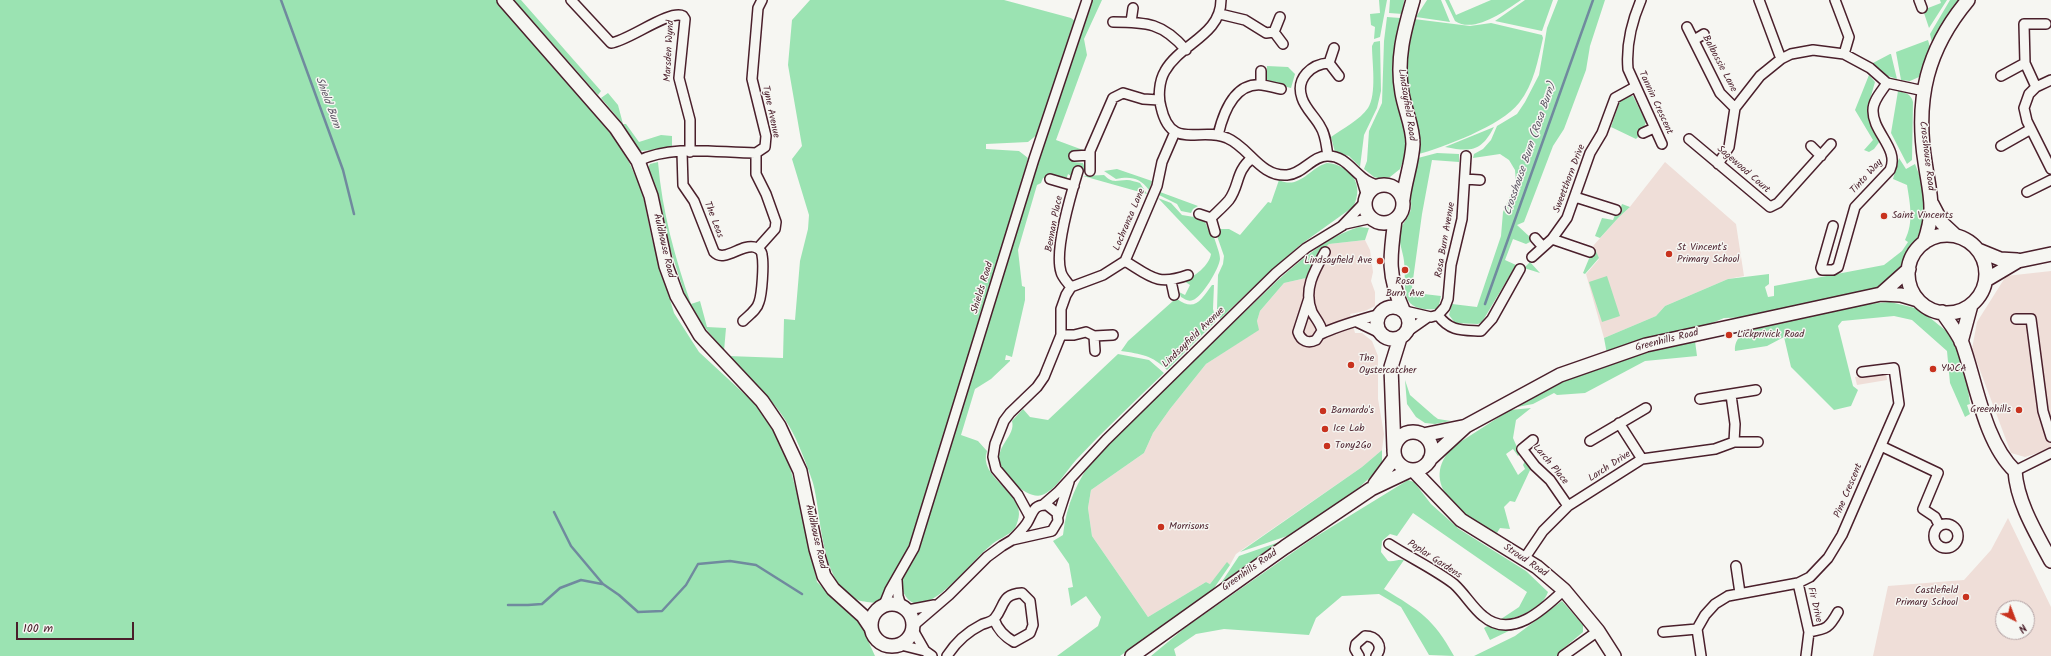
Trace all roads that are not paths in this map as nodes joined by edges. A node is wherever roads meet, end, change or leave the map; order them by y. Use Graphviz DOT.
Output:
graph roads {
  1 [pos="504,0"];
  2 [pos="571,0"];
  3 [pos="762,0"];
  4 [pos="1087,0"];
  5 [pos="1221,0"];
  6 [pos="1413,0"];
  7 [pos="1641,0"];
  8 [pos="1759,0"];
  9 [pos="1835,0"];
  10 [pos="1968,0"];
  11 [pos="1132,8"];
  12 [pos="1220,14"];
  13 [pos="1280,17"];
  14 [pos="1113,22"];
  15 [pos="1131,22"];
  16 [pos="2046,24"];
  17 [pos="1687,27"];
  18 [pos="1274,32"];
  19 [pos="1704,34"];
  20 [pos="1694,40"];
  21 [pos="1283,44"];
  22 [pos="1334,48"];
  23 [pos="1186,50"];
  24 [pos="1844,54"];
  25 [pos="1780,59"];
  26 [pos="1329,62"];
  27 [pos="2025,63"];
  28 [pos="1262,71"];
  29 [pos="1339,76"];
  30 [pos="2001,76"];
  31 [pos="2051,80"];
  32 [pos="1887,83"];
  33 [pos="1261,85"];
  34 [pos="1635,87"];
  35 [pos="2036,87"];
  36 [pos="1281,89"];
  37 [pos="1924,91"];
  38 [pos="1159,100"];
  39 [pos="1735,108"];
  40 [pos="1654,128"];
  41 [pos="2031,129"];
  42 [pos="1175,132"];
  43 [pos="1643,133"];
  44 [pos="1218,135"];
  45 [pos="1688,139"];
  46 [pos="1662,144"];
  47 [pos="1832,144"];
  48 [pos="1811,146"];
  49 [pos="2001,146"];
  50 [pos="686,152"];
  51 [pos="756,153"];
  52 [pos="1090,155"];
  53 [pos="1074,156"];
  54 [pos="1328,156"];
  55 [pos="1466,156"];
  56 [pos="1821,156"];
  57 [pos="1252,158"];
  58 [pos="638,161"];
  59 [pos="1410,164"];
  60 [pos="1718,164"];
  61 [pos="2051,170"];
  62 [pos="1078,171"];
  63 [pos="1090,171"];
  64 [pos="1361,177"];
  65 [pos="1050,179"];
  66 [pos="1465,179"];
  67 [pos="1480,180"];
  68 [pos="2051,180"];
  69 [pos="1074,186"];
  70 [pos="1383,186"];
  71 [pos="2027,192"];
  72 [pos="1575,197"];
  73 [pos="1366,199"];
  74 [pos="1403,199"];
  75 [pos="1932,204"];
  76 [pos="1616,210"];
  77 [pos="1199,214"];
  78 [pos="1211,218"];
  79 [pos="1374,220"];
  80 [pos="1395,220"];
  81 [pos="1342,226"];
  82 [pos="1832,226"];
  83 [pos="1215,232"];
  84 [pos="1956,236"];
  85 [pos="1535,238"];
  86 [pos="1552,239"];
  87 [pos="1924,243"];
  88 [pos="1543,247"];
  89 [pos="758,248"];
  90 [pos="1978,250"];
  91 [pos="1325,252"];
  92 [pos="1590,252"];
  93 [pos="1390,253"];
  94 [pos="2051,254"];
  95 [pos="1532,257"];
  96 [pos="1125,261"];
  97 [pos="2018,261"];
  98 [pos="1520,269"];
  99 [pos="1909,269"];
  100 [pos="1188,275"];
  101 [pos="1392,280"];
  102 [pos="1986,280"];
  103 [pos="1171,281"];
  104 [pos="1071,287"];
  105 [pos="1881,294"];
  106 [pos="1174,296"];
  107 [pos="1309,298"];
  108 [pos="1918,300"];
  109 [pos="1971,305"];
  110 [pos="1404,310"];
  111 [pos="1381,312"];
  112 [pos="1942,312"];
  113 [pos="1438,315"];
  114 [pos="1428,317"];
  115 [pos="744,320"];
  116 [pos="2016,320"];
  117 [pos="1301,321"];
  118 [pos="1317,321"];
  119 [pos="1357,322"];
  120 [pos="1343,324"];
  121 [pos="1321,334"];
  122 [pos="1404,334"];
  123 [pos="1061,335"];
  124 [pos="1113,335"];
  125 [pos="1382,335"];
  126 [pos="1094,336"];
  127 [pos="1962,342"];
  128 [pos="1095,351"];
  129 [pos="1392,367"];
  130 [pos="1862,372"];
  131 [pos="1756,390"];
  132 [pos="1731,395"];
  133 [pos="1700,399"];
  134 [pos="1394,407"];
  135 [pos="1646,408"];
  136 [pos="1619,423"];
  137 [pos="1466,426"];
  138 [pos="1419,434"];
  139 [pos="2051,437"];
  140 [pos="1533,440"];
  141 [pos="1590,441"];
  142 [pos="1734,442"];
  143 [pos="1758,442"];
  144 [pos="1881,446"];
  145 [pos="1395,453"];
  146 [pos="2051,453"];
  147 [pos="1642,459"];
  148 [pos="1429,460"];
  149 [pos="1412,470"];
  150 [pos="2015,470"];
  151 [pos="1071,477"];
  152 [pos="1371,489"];
  153 [pos="1018,495"];
  154 [pos="1439,497"];
  155 [pos="1041,505"];
  156 [pos="1568,506"];
  157 [pos="1058,516"];
  158 [pos="1029,518"];
  159 [pos="1939,526"];
  160 [pos="1044,534"];
  161 [pos="1012,540"];
  162 [pos="1389,544"];
  163 [pos="1524,559"];
  164 [pos="2051,561"];
  165 [pos="1736,566"];
  166 [pos="896,580"];
  167 [pos="1798,583"];
  168 [pos="1564,590"];
  169 [pos="1740,593"];
  170 [pos="937,604"];
  171 [pos="882,606"];
  172 [pos="853,607"];
  173 [pos="904,608"];
  174 [pos="1838,612"];
  175 [pos="994,619"];
  176 [pos="913,627"];
  177 [pos="871,628"];
  178 [pos="1697,629"];
  179 [pos="1598,631"];
  180 [pos="1663,632"];
  181 [pos="1810,632"];
  182 [pos="898,649"];
  183 [pos="882,650"];
  184 [pos="928,653"];
  185 [pos="947,656"];
  186 [pos="1132,656"];
  187 [pos="1359,656"];
  188 [pos="1376,656"];
  189 [pos="1563,656"];
  190 [pos="1614,656"];
  191 [pos="1700,656"];
  192 [pos="1806,656"];
  1 -- 58 [label="street, Auldhouse Road"];
  2 -- 50 [label="street, Marsden Wynd"];
  3 -- 51 [label="street, Tyne Avenue"];
  4 -- 166 [label="street, Shields Road"];
  5 -- 12 [label="street"];
  6 -- 59 [label="street, Lindsayfield Road"];
  7 -- 34 [label="street, Tannin Crescent"];
  8 -- 25 [label="street"];
  9 -- 24 [label="street"];
  10 -- 37 [label="street, Crosshouse Road"];
  11 -- 15 [label="street"];
  12 -- 18 [label="street"];
  12 -- 23 [label="street"];
  13 -- 18 [label="street"];
  14 -- 15 [label="street"];
  15 -- 23 [label="street"];
  16 -- 27 [label="street"];
  17 -- 20 [label="street, Balbossie Lane"];
  18 -- 21 [label="street"];
  19 -- 20 [label="street"];
  20 -- 39 [label="street, Balbossie Lane"];
  22 -- 26 [label="street"];
  23 -- 38 [label="street"];
  24 -- 25 [label="street"];
  24 -- 32 [label="street"];
  25 -- 39 [label="street"];
  26 -- 29 [label="street"];
  26 -- 54 [label="street"];
  27 -- 30 [label="street"];
  27 -- 35 [label="street"];
  28 -- 33 [label="street"];
  31 -- 35 [label="street"];
  32 -- 37 [label="street"];
  32 -- 82 [label="street, Tinto Way"];
  33 -- 36 [label="street"];
  33 -- 44 [label="street"];
  34 -- 40 [label="street, Tannin Crescent"];
  34 -- 72 [label="street, Sweetthorn Drive"];
  35 -- 41 [label="street"];
  37 -- 75 [label="street, Crosshouse Road"];
  38 -- 42 [label="street"];
  38 -- 52 [label="street"];
  39 -- 60 [label="street"];
  40 -- 43 [label="street"];
  40 -- 46 [label="street, Tannin Crescent"];
  41 -- 49 [label="street"];
  41 -- 61 [label="street"];
  42 -- 44 [label="street"];
  42 -- 96 [label="street, Lochranza Lane"];
  44 -- 57 [label="street"];
  45 -- 60 [label="street, Sagewood Court"];
  47 -- 56 [label="street, Sagewood Court"];
  48 -- 56 [label="street"];
  50 -- 51 [label="street"];
  50 -- 58 [label="street"];
  50 -- 89 [label="street, The Leas"];
  51 -- 89 [label="street"];
  52 -- 53 [label="street"];
  52 -- 63 [label="street"];
  54 -- 57 [label="street"];
  54 -- 64 [label="street"];
  55 -- 66 [label="street, Rosa Burn Avenue"];
  56 -- 60 [label="street, Sagewood Court"];
  57 -- 78 [label="street"];
  58 -- 172 [label="street, Auldhouse Road"];
  59 -- 70 [label="street"];
  59 -- 74 [label="street, Lindsayfield Road"];
  62 -- 69 [label="street, Bennan Place"];
  64 -- 70 [label="street"];
  64 -- 73 [label="street"];
  65 -- 69 [label="street, Bennan Place"];
  66 -- 67 [label="street"];
  66 -- 113 [label="street, Rosa Burn Avenue"];
  68 -- 71 [label="street"];
  69 -- 104 [label="street, Bennan Place"];
  70 -- 73 [label="street"];
  70 -- 74 [label="street"];
  72 -- 76 [label="street"];
  72 -- 86 [label="street, Sweetthorn Drive"];
  73 -- 79 [label="street"];
  73 -- 81 [label="street, Lindsayfield Avenue"];
  74 -- 80 [label="street"];
  75 -- 84 [label="street, Crosshouse Road"];
  75 -- 87 [label="street, Crosshouse Road"];
  77 -- 78 [label="street"];
  78 -- 83 [label="street"];
  79 -- 80 [label="street"];
  79 -- 81 [label="street, Lindsayfield Avenue"];
  79 -- 93 [label="street"];
  80 -- 93 [label="street"];
  81 -- 151 [label="street, Lindsayfield Avenue"];
  84 -- 87 [label="street"];
  84 -- 90 [label="street"];
  85 -- 88 [label="street"];
  86 -- 88 [label="street, Sweetthorn Drive"];
  86 -- 92 [label="street"];
  87 -- 99 [label="street"];
  88 -- 95 [label="street, Sweetthorn Drive"];
  89 -- 115 [label="street"];
  90 -- 97 [label="street"];
  90 -- 102 [label="street"];
  91 -- 107 [label="street"];
  93 -- 101 [label="street"];
  94 -- 97 [label="street"];
  96 -- 103 [label="street"];
  96 -- 104 [label="street, Lochranza Lane"];
  97 -- 102 [label="street"];
  98 -- 113 [label="street"];
  99 -- 105 [label="street, Greenhills Road"];
  99 -- 108 [label="street"];
  100 -- 103 [label="street"];
  101 -- 110 [label="street"];
  101 -- 111 [label="street"];
  102 -- 109 [label="street"];
  103 -- 106 [label="street"];
  104 -- 123 [label="street"];
  105 -- 108 [label="street, Greenhills Road"];
  105 -- 137 [label="street, Greenhills Road"];
  107 -- 117 [label="street"];
  107 -- 118 [label="street"];
  108 -- 112 [label="street"];
  109 -- 112 [label="street"];
  109 -- 127 [label="street"];
  110 -- 111 [label="street"];
  110 -- 114 [label="street"];
  110 -- 122 [label="street"];
  111 -- 119 [label="street"];
  111 -- 125 [label="street"];
  112 -- 127 [label="street"];
  113 -- 114 [label="street"];
  114 -- 122 [label="street"];
  116 -- 139 [label="street"];
  117 -- 118 [label="street"];
  117 -- 121 [label="street"];
  118 -- 120 [label="street"];
  118 -- 121 [label="street"];
  119 -- 120 [label="street"];
  119 -- 125 [label="street"];
  120 -- 121 [label="street"];
  122 -- 125 [label="street"];
  122 -- 129 [label="street"];
  123 -- 126 [label="street"];
  123 -- 153 [label="street"];
  124 -- 126 [label="street"];
  125 -- 129 [label="street"];
  126 -- 128 [label="street"];
  127 -- 150 [label="street"];
  129 -- 134 [label="street"];
  130 -- 144 [label="street, Pine Crescent"];
  131 -- 132 [label="street"];
  132 -- 133 [label="street"];
  132 -- 142 [label="street"];
  134 -- 138 [label="street"];
  134 -- 145 [label="street"];
  135 -- 136 [label="street"];
  136 -- 141 [label="street"];
  136 -- 147 [label="street"];
  137 -- 138 [label="street, Greenhills Road"];
  137 -- 148 [label="street, Greenhills Road"];
  138 -- 145 [label="street"];
  138 -- 148 [label="street"];
  140 -- 156 [label="street, Larch Place"];
  142 -- 143 [label="street, Larch Drive"];
  142 -- 147 [label="street, Larch Drive"];
  144 -- 159 [label="street"];
  144 -- 167 [label="street, Pine Crescent"];
  145 -- 149 [label="street"];
  145 -- 152 [label="street, Greenhills Road"];
  146 -- 150 [label="street"];
  147 -- 156 [label="street, Larch Drive"];
  148 -- 149 [label="street"];
  148 -- 154 [label="street, Stroud Road"];
  149 -- 152 [label="street, Greenhills Road"];
  149 -- 154 [label="street, Stroud Road"];
  150 -- 164 [label="street"];
  151 -- 155 [label="street, Lindsayfield Avenue"];
  151 -- 157 [label="street, Lindsayfield Avenue"];
  152 -- 186 [label="street, Greenhills Road"];
  153 -- 155 [label="street"];
  153 -- 158 [label="street"];
  154 -- 163 [label="street, Stroud Road"];
  155 -- 157 [label="street"];
  155 -- 158 [label="street, Lindsayfield Avenue"];
  156 -- 163 [label="street, Larch Drive"];
  157 -- 160 [label="street, Lindsayfield Avenue"];
  158 -- 160 [label="street"];
  158 -- 161 [label="street, Lindsayfield Avenue"];
  160 -- 161 [label="street, Lindsayfield Avenue"];
  161 -- 170 [label="street, Lindsayfield Avenue"];
  162 -- 168 [label="street, Poplar Gardens"];
  163 -- 168 [label="street, Stroud Road"];
  165 -- 169 [label="street"];
  166 -- 171 [label="street, Shields Road"];
  166 -- 173 [label="street"];
  167 -- 169 [label="street, Pine Crescent"];
  167 -- 181 [label="street, Fir Drive"];
  168 -- 179 [label="street, Stroud Road"];
  169 -- 178 [label="street, Pine Crescent"];
  170 -- 173 [label="street"];
  170 -- 176 [label="street, Lindsayfield Avenue"];
  171 -- 172 [label="street"];
  171 -- 173 [label="street"];
  171 -- 177 [label="street"];
  172 -- 177 [label="street, Auldhouse Road"];
  173 -- 176 [label="street"];
  174 -- 181 [label="street, Fir Drive"];
  175 -- 175 [label="street"];
  175 -- 185 [label="street"];
  176 -- 182 [label="street"];
  176 -- 184 [label="street"];
  177 -- 183 [label="street"];
  178 -- 180 [label="street"];
  178 -- 191 [label="street"];
  179 -- 189 [label="street"];
  179 -- 190 [label="street, Stroud Road"];
  181 -- 192 [label="street, Fir Drive"];
  182 -- 183 [label="street"];
  182 -- 184 [label="street"];
  187 -- 188 [label="street"];
}
